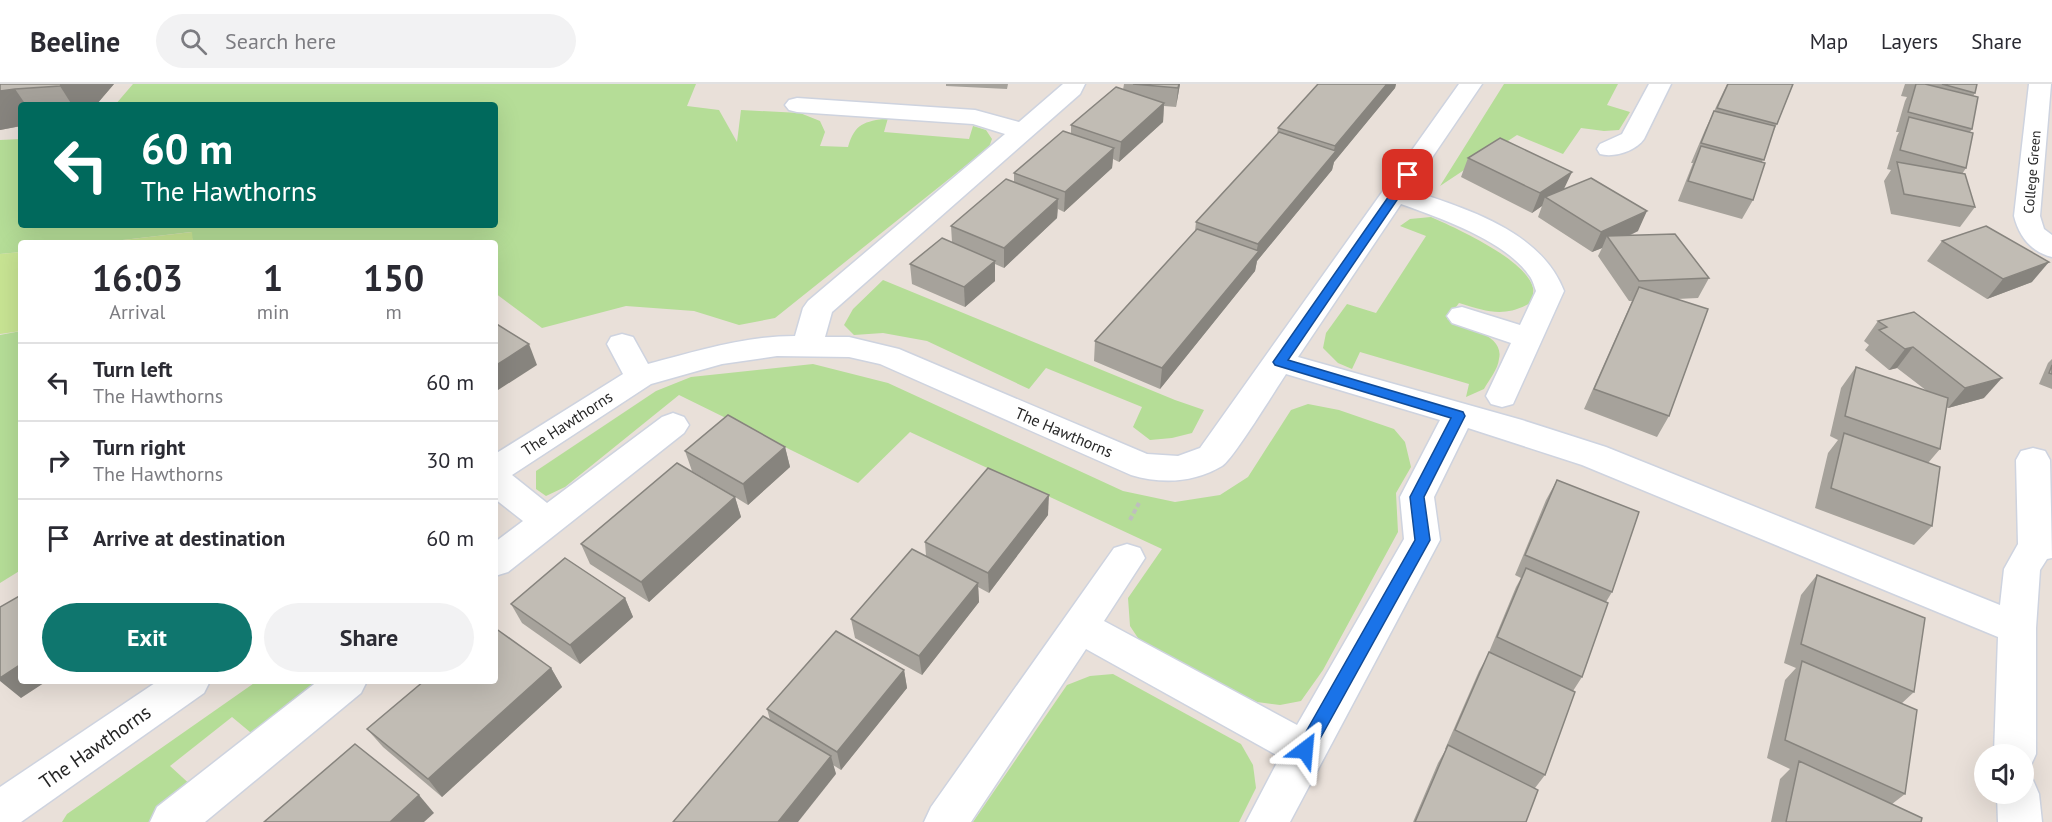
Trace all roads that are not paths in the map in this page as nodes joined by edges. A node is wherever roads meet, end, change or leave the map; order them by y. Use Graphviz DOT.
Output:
graph roads {
  1 [pos="1074,84"];
  2 [pos="1660,84"];
  3 [pos="2040,84"];
  4 [pos="1465,92"];
  5 [pos="797,105"];
  6 [pos="1022,131"];
  7 [pos="1609,149"];
  8 [pos="1396,194"];
  9 [pos="2052,249"];
  10 [pos="1462,316"];
  11 [pos="1527,338"];
  12 [pos="622,344"];
  13 [pos="808,345"];
  14 [pos="1280,362"];
  15 [pos="640,377"];
  16 [pos="1502,396"];
  17 [pos="1458,416"];
  18 [pos="673,425"];
  19 [pos="2033,460"];
  20 [pos="498,468"];
  21 [pos="498,482"];
  22 [pos="546,521"];
  23 [pos="2044,545"];
  24 [pos="1127,558"];
  25 [pos="498,560"];
  26 [pos="1081,627"];
  27 [pos="2017,628"];
  28 [pos="186,684"];
  29 [pos="343,684"];
  30 [pos="2015,744"];
  31 [pos="1305,750"];
  32 [pos="2019,804"];
  33 [pos="0,812"];
  34 [pos="172,822"];
  35 [pos="946,822"];
  36 [pos="1268,822"];
  37 [pos="2020,822"];
  1 -- 6 [label="street"];
  2 -- 7 [label="street"];
  3 -- 9 [label="street, College Green"];
  4 -- 8 [label="street, The Hawthorns"];
  5 -- 6 [label="street"];
  6 -- 13 [label="street"];
  8 -- 11 [label="street"];
  8 -- 14 [label="street, The Hawthorns"];
  10 -- 11 [label="street"];
  11 -- 16 [label="street"];
  12 -- 15 [label="street"];
  13 -- 14 [label="street, The Hawthorns"];
  13 -- 15 [label="street, The Hawthorns"];
  14 -- 17 [label="street"];
  15 -- 20 [label="street, The Hawthorns"];
  17 -- 27 [label="street"];
  17 -- 31 [label="street"];
  18 -- 22 [label="street"];
  19 -- 23 [label="street"];
  21 -- 22 [label="street"];
  22 -- 25 [label="street"];
  23 -- 27 [label="street"];
  24 -- 26 [label="street"];
  26 -- 31 [label="street"];
  26 -- 35 [label="street"];
  27 -- 30 [label="street"];
  28 -- 33 [label="street, The Hawthorns"];
  29 -- 34 [label="street"];
  31 -- 36 [label="street"];
  32 -- 37 [label="street"];
}
